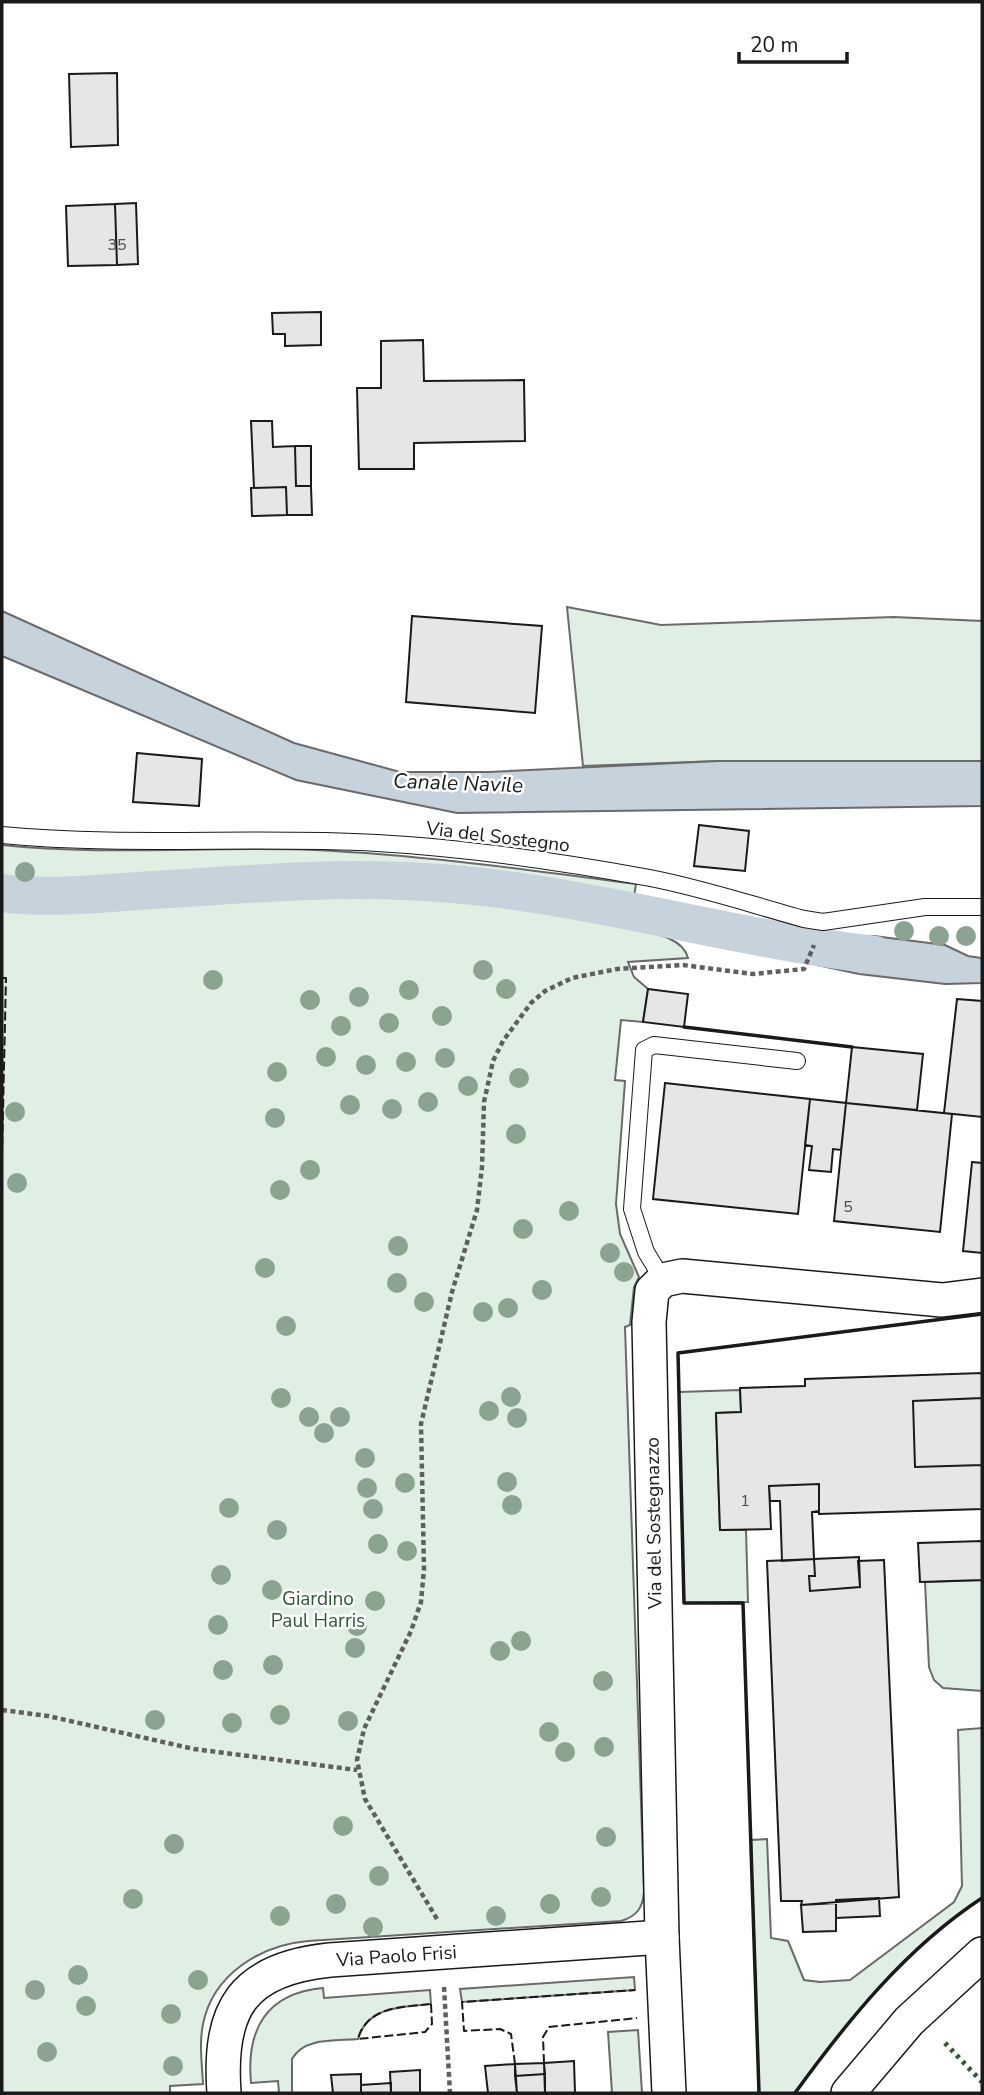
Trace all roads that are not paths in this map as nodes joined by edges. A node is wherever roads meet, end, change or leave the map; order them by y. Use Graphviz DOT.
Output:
graph roads {
  1 [pos="2,835"];
  2 [pos="982,907"];
  3 [pos="797,1061"];
  4 [pos="663,1280"];
  5 [pos="982,1295"];
  6 [pos="662,1937"];
  7 [pos="982,1954"];
  8 [pos="224,2093"];
  9 [pos="669,2093"];
  10 [pos="848,2093"];
  1 -- 2 [label="lane, Via del Sostegno"];
  3 -- 4 [label="lane"];
  4 -- 5 [label="street"];
  4 -- 6 [label="street, Via del Sostegnazzo"];
  6 -- 8 [label="street, Via Paolo Frisi"];
  6 -- 9 [label="street, Via del Sostegnazzo"];
  7 -- 10 [label="street"];
}
